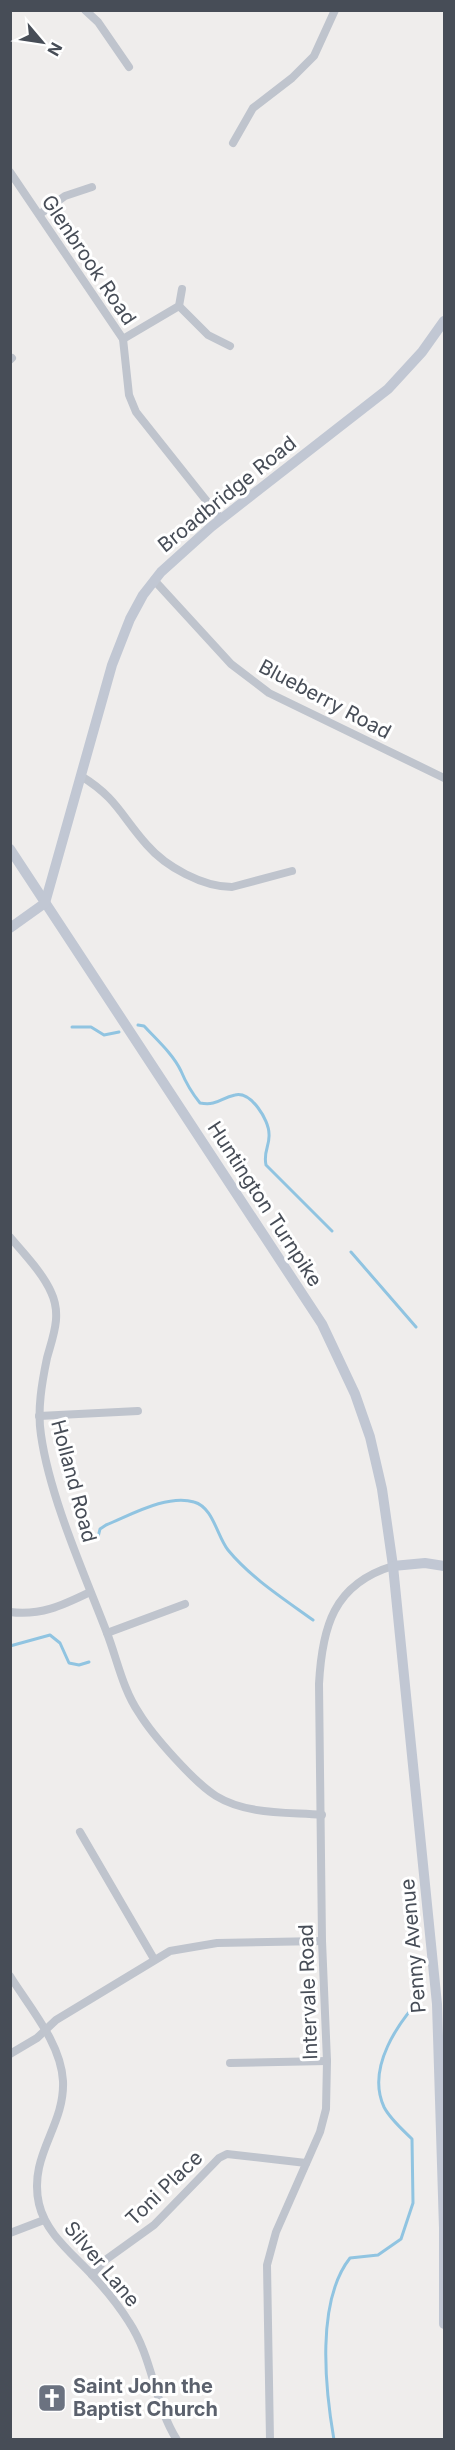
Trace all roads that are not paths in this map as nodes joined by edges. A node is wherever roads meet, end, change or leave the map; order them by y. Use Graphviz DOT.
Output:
graph roads {
  1 [pos="85,10"];
  2 [pos="335,10"];
  3 [pos="129,67"];
  4 [pos="233,143"];
  5 [pos="10,172"];
  6 [pos="93,187"];
  7 [pos="40,214"];
  8 [pos="182,289"];
  9 [pos="179,306"];
  10 [pos="444,321"];
  11 [pos="123,339"];
  12 [pos="230,346"];
  13 [pos="221,519"];
  14 [pos="154,580"];
  15 [pos="81,776"];
  16 [pos="444,778"];
  17 [pos="10,849"];
  18 [pos="292,872"];
  19 [pos="45,903"];
  20 [pos="10,928"];
  21 [pos="10,1237"];
  22 [pos="138,1411"];
  23 [pos="39,1416"];
  24 [pos="393,1566"];
  25 [pos="444,1566"];
  26 [pos="90,1592"];
  27 [pos="185,1604"];
  28 [pos="10,1612"];
  29 [pos="107,1634"];
  30 [pos="322,1815"];
  31 [pos="80,1832"];
  32 [pos="322,1941"];
  33 [pos="154,1959"];
  34 [pos="10,1976"];
  35 [pos="45,2031"];
  36 [pos="10,2054"];
  37 [pos="327,2061"];
  38 [pos="230,2063"];
  39 [pos="306,2163"];
  40 [pos="44,2220"];
  41 [pos="10,2233"];
  42 [pos="92,2275"];
  43 [pos="444,2324"];
  44 [pos="177,2439"];
  45 [pos="270,2439"];
  1 -- 3 [label="street"];
  2 -- 4 [label="street"];
  5 -- 7 [label="street, Glenbrook Road"];
  6 -- 7 [label="street"];
  7 -- 11 [label="street, Glenbrook Road"];
  8 -- 9 [label="street"];
  9 -- 11 [label="street"];
  9 -- 12 [label="street"];
  10 -- 13 [label="main road, Broadbridge Road"];
  11 -- 13 [label="street, Glenbrook Road"];
  13 -- 14 [label="main road, Broadbridge Road"];
  14 -- 15 [label="main road, Broadbridge Road"];
  14 -- 16 [label="street, Blueberry Road"];
  15 -- 18 [label="street"];
  15 -- 19 [label="main road, Broadbridge Road"];
  17 -- 19 [label="main road, Huntington Turnpike"];
  19 -- 20 [label="main road"];
  19 -- 24 [label="main road, Huntington Turnpike"];
  21 -- 23 [label="street, Holland Road"];
  22 -- 23 [label="street"];
  23 -- 26 [label="street, Holland Road"];
  24 -- 25 [label="main road"];
  24 -- 30 [label="street, Intervale Road"];
  24 -- 43 [label="main road, Penny Avenue"];
  26 -- 28 [label="street"];
  26 -- 29 [label="street, Holland Road"];
  27 -- 29 [label="street"];
  29 -- 30 [label="street, Holland Road"];
  30 -- 32 [label="street, Intervale Road"];
  31 -- 33 [label="street"];
  32 -- 33 [label="street"];
  32 -- 37 [label="street, Intervale Road"];
  33 -- 35 [label="street"];
  34 -- 35 [label="street, Silver Lane"];
  35 -- 36 [label="street"];
  35 -- 40 [label="street, Silver Lane"];
  37 -- 38 [label="street"];
  37 -- 39 [label="street, Intervale Road"];
  39 -- 42 [label="street, Toni Place"];
  39 -- 45 [label="street, Intervale Road"];
  40 -- 41 [label="street"];
  40 -- 42 [label="street, Silver Lane"];
  42 -- 44 [label="street, Silver Lane"];
}
